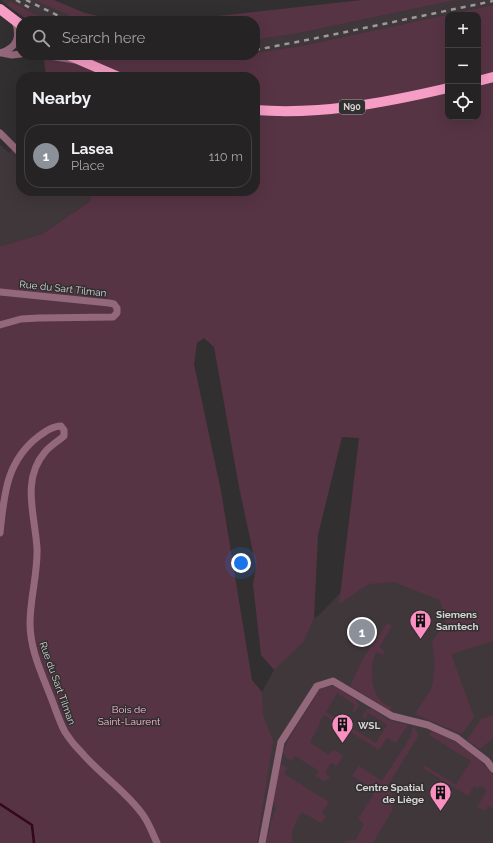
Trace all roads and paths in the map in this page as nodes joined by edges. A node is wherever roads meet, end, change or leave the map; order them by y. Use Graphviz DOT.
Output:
graph roads {
  1 [pos="0,9"];
  2 [pos="16,21"];
  3 [pos="16,41"];
  4 [pos="16,44"];
  5 [pos="13,46"];
  6 [pos="1,53"];
  7 [pos="16,55"];
  8 [pos="74,60"];
  9 [pos="80,61"];
  10 [pos="107,72"];
  11 [pos="493,77"];
  12 [pos="481,80"];
  13 [pos="445,89"];
  14 [pos="260,110"];
  15 [pos="0,133"];
  16 [pos="16,149"];
  17 [pos="0,292"];
  18 [pos="0,325"];
  19 [pos="0,533"];
  20 [pos="493,769"];
  21 [pos="157,843"];
  22 [pos="262,843"];
  1 -- 2 [label="main road"];
  3 -- 5 [label="street"];
  4 -- 5 [label="street"];
  5 -- 6 [label="street"];
  6 -- 7 [label="street"];
  8 -- 9 [label="street"];
  9 -- 10 [label="main road"];
  11 -- 12 [label="main road"];
  13 -- 14 [label="main road, N90"];
  15 -- 16 [label="street"];
  17 -- 18 [label="street, Rue du Sart Tilman"];
  19 -- 21 [label="street, Rue du Sart Tilman"];
  20 -- 22 [label="street"];
}
